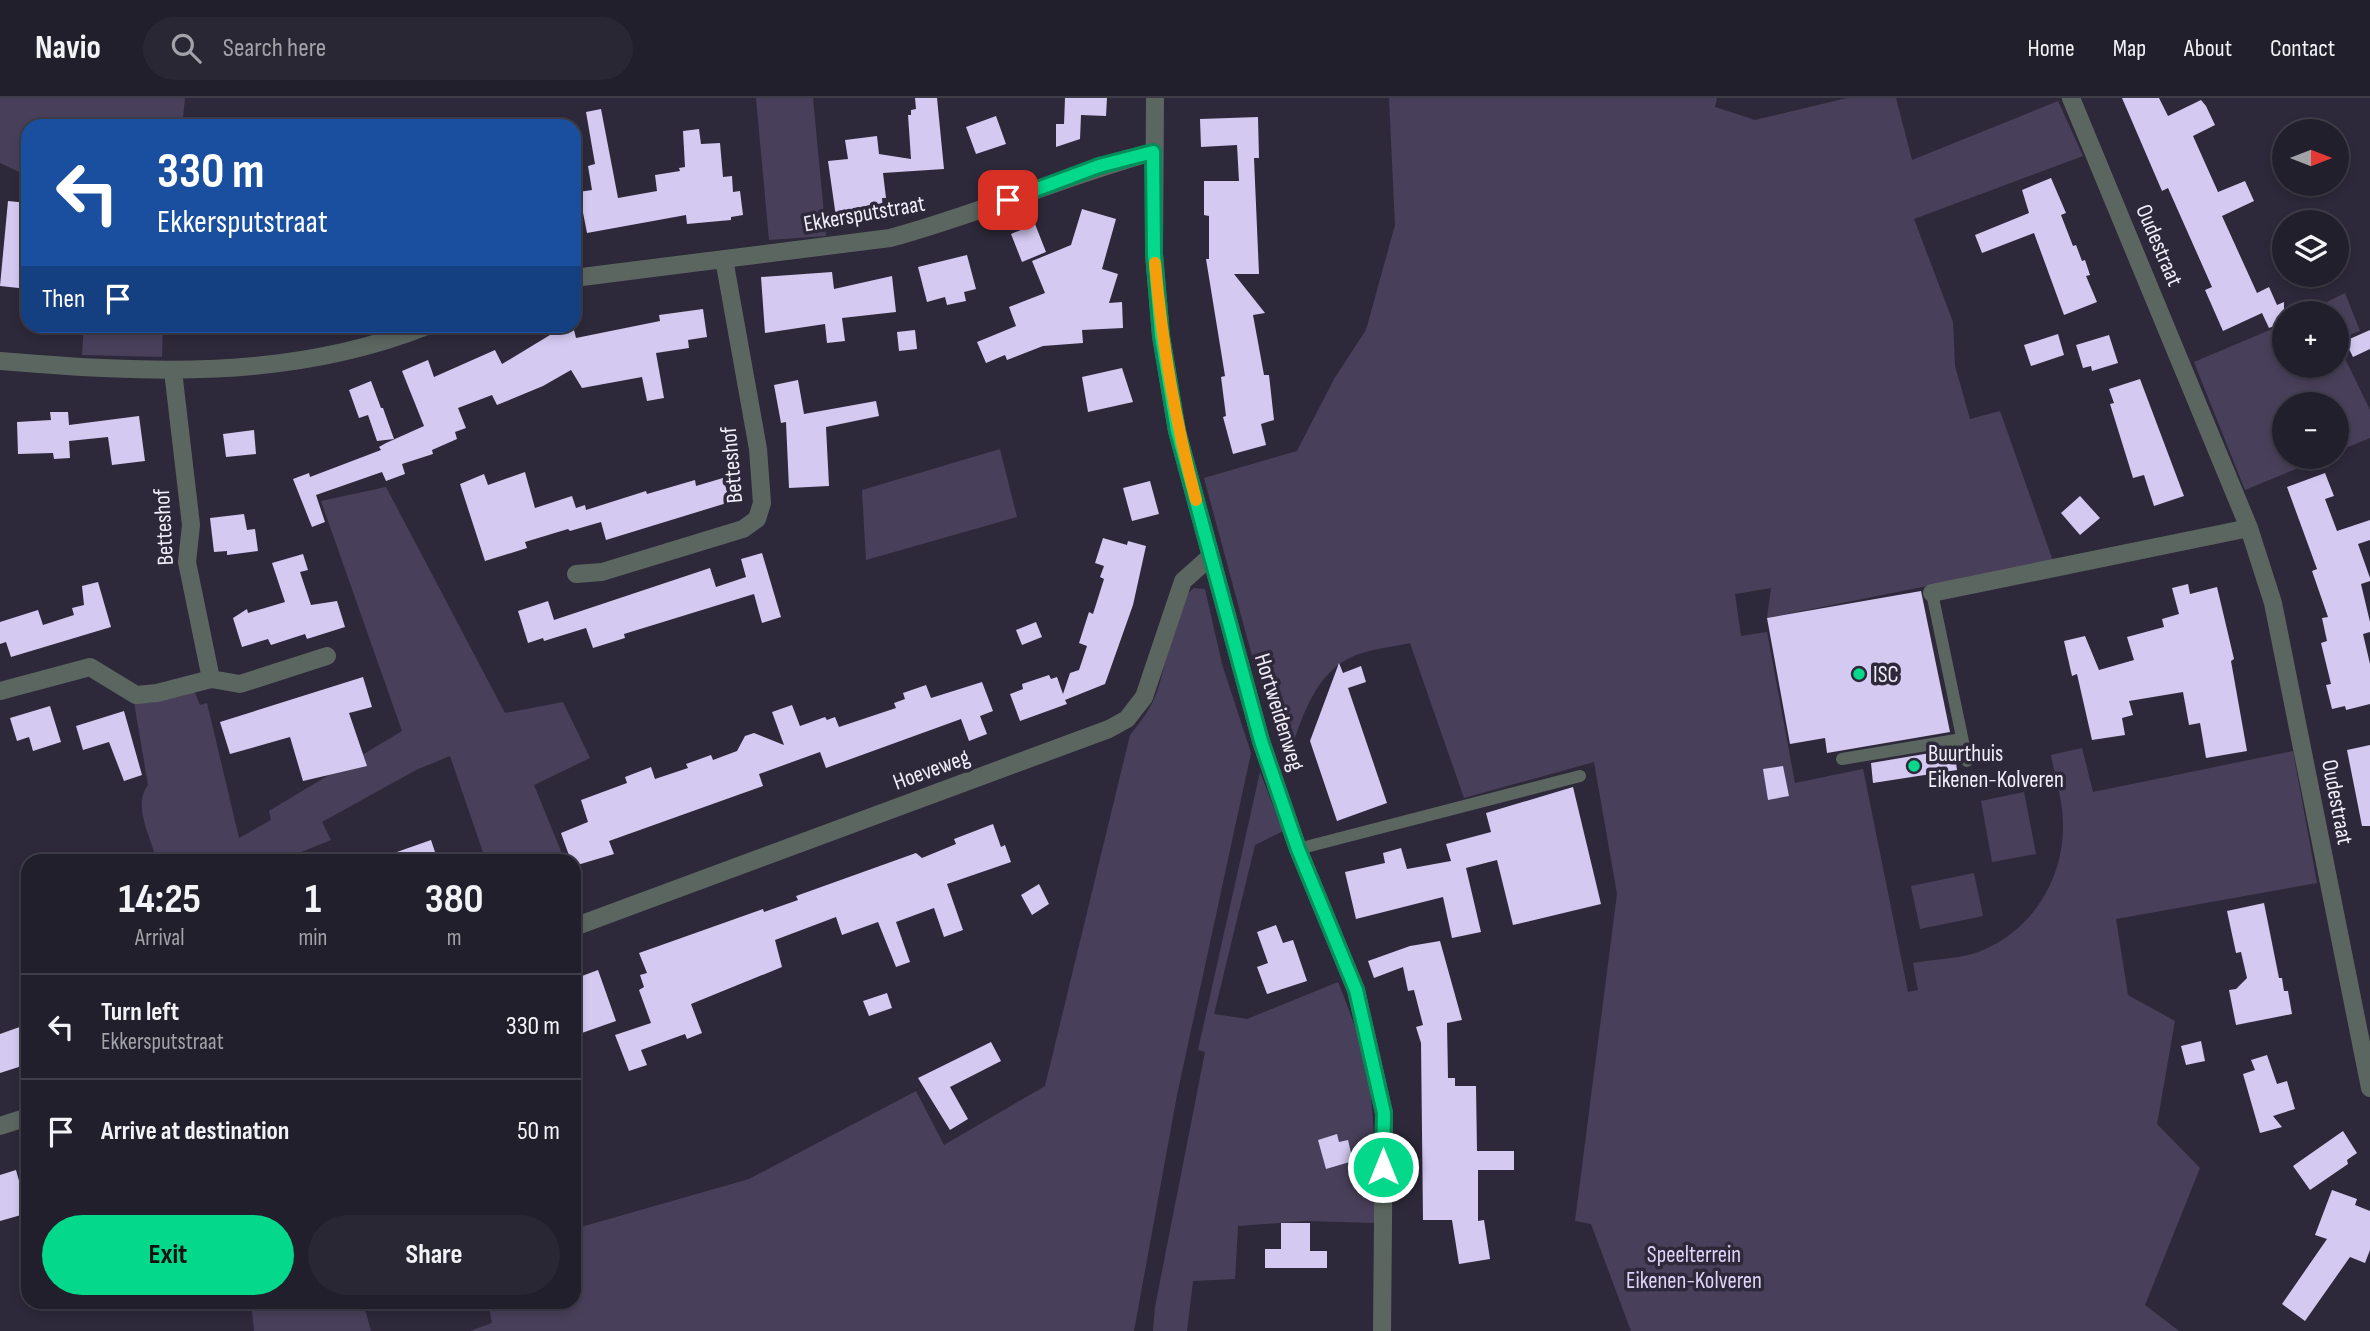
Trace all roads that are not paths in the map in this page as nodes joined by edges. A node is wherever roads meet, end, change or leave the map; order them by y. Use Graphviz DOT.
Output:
graph roads {
  1 [pos="1154,98"];
  2 [pos="2071,98"];
  3 [pos="1153,152"];
  4 [pos="724,259"];
  5 [pos="581,277"];
  6 [pos="405,333"];
  7 [pos="0,360"];
  8 [pos="173,371"];
  9 [pos="2249,528"];
  10 [pos="1211,556"];
  11 [pos="576,574"];
  12 [pos="1932,593"];
  13 [pos="327,656"];
  14 [pos="211,679"];
  15 [pos="0,691"];
  16 [pos="1962,739"];
  17 [pos="1842,759"];
  18 [pos="1967,761"];
  19 [pos="1580,775"];
  20 [pos="1298,849"];
  21 [pos="581,924"];
  22 [pos="2370,1088"];
  23 [pos="21,1119"];
  24 [pos="0,1126"];
  25 [pos="1382,1331"];
  1 -- 3 [label="street, Hortweidenweg"];
  2 -- 9 [label="street, Oudestraat"];
  3 -- 4 [label="street, Ekkersputstraat"];
  3 -- 10 [label="street, Hortweidenweg"];
  4 -- 5 [label="street, Ekkersputstraat"];
  4 -- 11 [label="street, Betteshof"];
  6 -- 8 [label="street"];
  7 -- 8 [label="street"];
  8 -- 14 [label="street, Betteshof"];
  9 -- 12 [label="street"];
  9 -- 22 [label="street, Oudestraat"];
  10 -- 20 [label="street, Hortweidenweg"];
  10 -- 21 [label="street, Hoeveweg"];
  12 -- 16 [label="lane"];
  13 -- 14 [label="street"];
  14 -- 15 [label="street"];
  16 -- 17 [label="lane"];
  16 -- 18 [label="lane"];
  19 -- 20 [label="lane"];
  20 -- 25 [label="street, Hortweidenweg"];
  23 -- 24 [label="street"];
}
